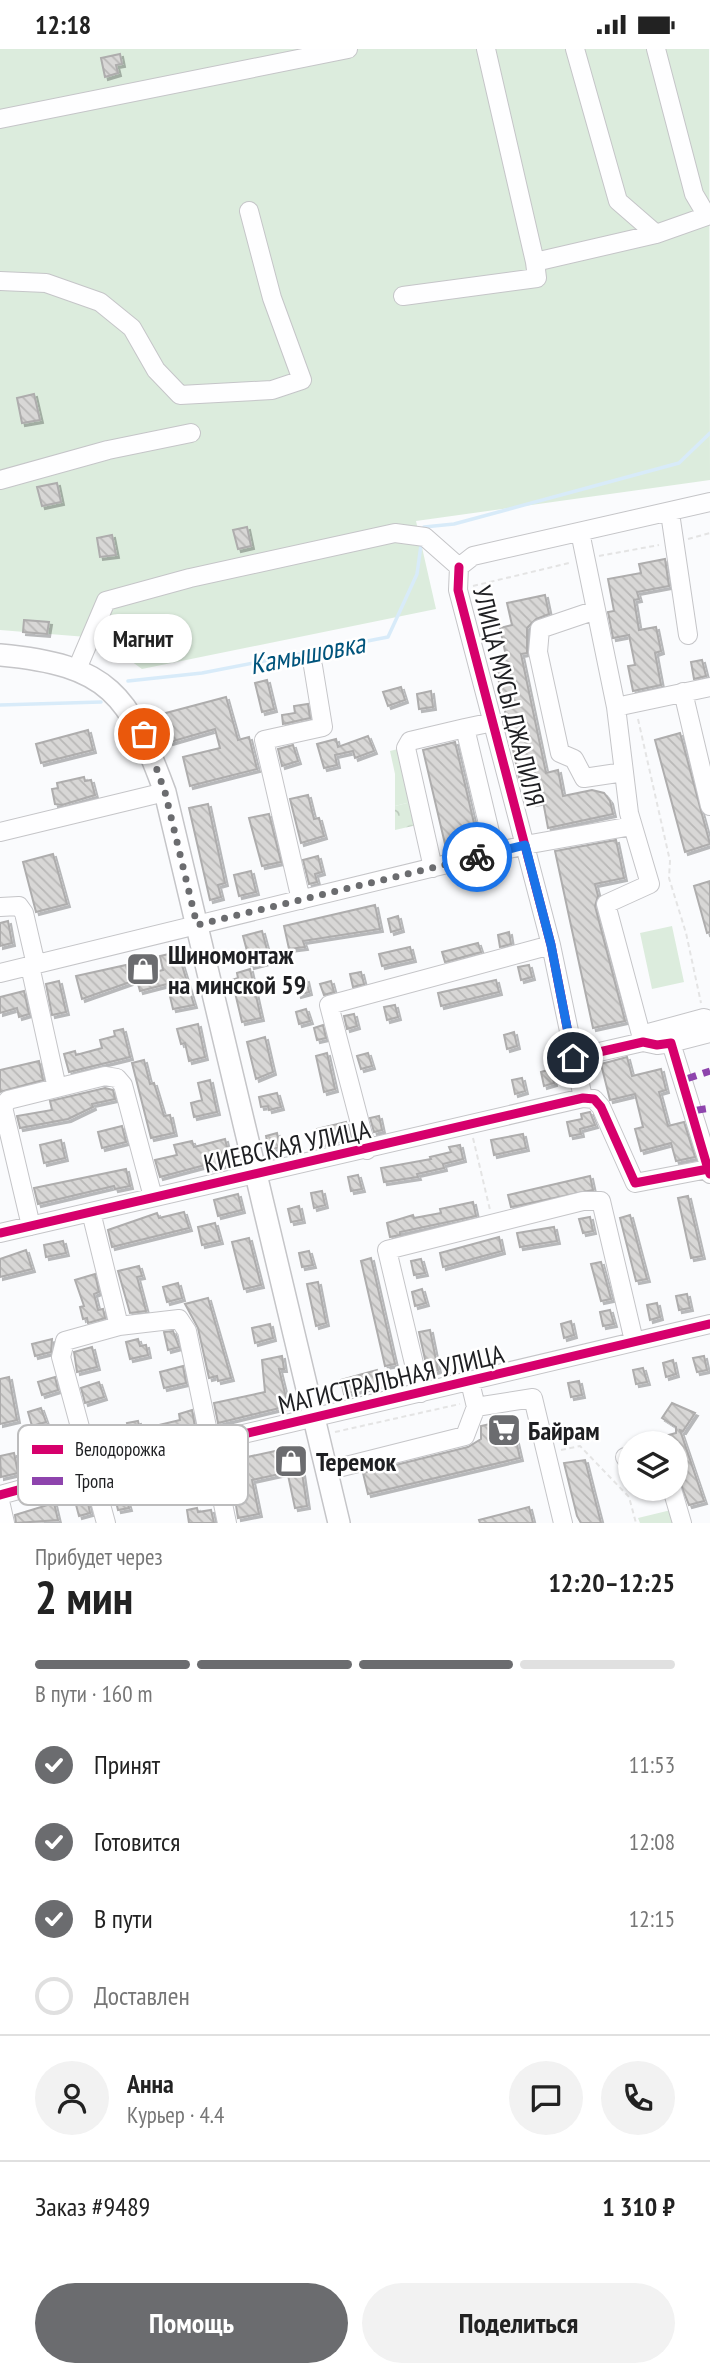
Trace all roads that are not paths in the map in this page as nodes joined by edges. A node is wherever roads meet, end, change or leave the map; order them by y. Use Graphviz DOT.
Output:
graph roads {
  1 [pos="348,49"];
  2 [pos="486,49"];
  3 [pos="575,49"];
  4 [pos="656,49"];
  5 [pos="0,119"];
  6 [pos="248,211"];
  7 [pos="656,234"];
  8 [pos="536,262"];
  9 [pos="0,281"];
  10 [pos="403,296"];
  11 [pos="191,433"];
  12 [pos="0,480"];
  13 [pos="710,502"];
  14 [pos="670,513"];
  15 [pos="580,532"];
  16 [pos="459,567"];
  17 [pos="596,610"];
  18 [pos="688,635"];
  19 [pos="0,655"];
  20 [pos="313,666"];
  21 [pos="76,669"];
  22 [pos="710,687"];
  23 [pos="683,692"];
  24 [pos="616,707"];
  25 [pos="493,722"];
  26 [pos="465,728"];
  27 [pos="624,772"];
  28 [pos="165,792"];
  29 [pos="710,806"];
  30 [pos="632,826"];
  31 [pos="0,832"];
  32 [pos="525,845"];
  33 [pos="495,853"];
  34 [pos="433,868"];
  35 [pos="300,900"];
  36 [pos="0,907"];
  37 [pos="197,925"];
  38 [pos="551,945"];
  39 [pos="33,965"];
  40 [pos="0,974"];
  41 [pos="708,1024"];
  42 [pos="642,1038"];
  43 [pos="671,1043"];
  44 [pos="573,1058"];
  45 [pos="57,1088"];
  46 [pos="583,1098"];
  47 [pos="367,1150"];
  48 [pos="709,1170"];
  49 [pos="257,1174"];
  50 [pos="153,1198"];
  51 [pos="91,1212"];
  52 [pos="31,1226"];
  53 [pos="0,1233"];
  54 [pos="710,1324"];
  55 [pos="119,1326"];
  56 [pos="634,1341"];
  57 [pos="526,1369"];
  58 [pos="470,1383"];
  59 [pos="421,1393"];
  60 [pos="533,1398"];
  61 [pos="476,1407"];
  62 [pos="314,1419"];
  63 [pos="79,1425"];
  64 [pos="208,1425"];
  65 [pos="248,1434"];
  66 [pos="326,1471"];
  67 [pos="18,1491"];
  68 [pos="0,1496"];
  69 [pos="0,1501"];
  70 [pos="672,1501"];
  71 [pos="101,1505"];
  72 [pos="224,1505"];
  73 [pos="5,1523"];
  74 [pos="106,1523"];
  75 [pos="227,1523"];
  76 [pos="339,1523"];
  77 [pos="563,1523"];
  78 [pos="682,1523"];
  1 -- 5 [label="street"];
  2 -- 8 [label="street"];
  3 -- 7 [label="street"];
  4 -- 7 [label="street"];
  6 -- 9 [label="street"];
  7 -- 8 [label="street"];
  8 -- 10 [label="street"];
  11 -- 12 [label="street"];
  13 -- 14 [label="street"];
  14 -- 15 [label="street"];
  14 -- 18 [label="street"];
  15 -- 16 [label="street"];
  15 -- 17 [label="street"];
  16 -- 21 [label="street"];
  16 -- 25 [label="street, УЛИЦА МУСЫ ДЖАЛИЛЯ"];
  17 -- 24 [label="street"];
  17 -- 27 [label="street"];
  19 -- 21 [label="main road"];
  20 -- 35 [label="street"];
  21 -- 28 [label="main road"];
  22 -- 23 [label="street"];
  23 -- 24 [label="street"];
  23 -- 29 [label="street"];
  24 -- 27 [label="street"];
  25 -- 26 [label="street"];
  25 -- 32 [label="street, УЛИЦА МУСЫ ДЖАЛИЛЯ"];
  26 -- 33 [label="street"];
  26 -- 34 [label="street"];
  27 -- 30 [label="street"];
  28 -- 31 [label="street"];
  28 -- 37 [label="main road"];
  30 -- 32 [label="street"];
  30 -- 42 [label="street"];
  32 -- 33 [label="street"];
  32 -- 38 [label="street, УЛИЦА МУСЫ ДЖАЛИЛЯ"];
  33 -- 34 [label="street"];
  34 -- 35 [label="street"];
  35 -- 37 [label="street"];
  36 -- 39 [label="street"];
  37 -- 39 [label="street"];
  37 -- 49 [label="main road"];
  38 -- 44 [label="street, УЛИЦА МУСЫ ДЖАЛИЛЯ"];
  38 -- 47 [label="street"];
  39 -- 40 [label="street"];
  39 -- 45 [label="street"];
  41 -- 42 [label="street"];
  41 -- 43 [label="street"];
  42 -- 43 [label="street"];
  42 -- 44 [label="street"];
  43 -- 48 [label="street"];
  44 -- 46 [label="street, УЛИЦА МУСЫ ДЖАЛИЛЯ"];
  45 -- 50 [label="street"];
  45 -- 52 [label="street"];
  46 -- 47 [label="street, КИЕВСКАЯ УЛИЦА"];
  46 -- 48 [label="street"];
  47 -- 49 [label="street, КИЕВСКАЯ УЛИЦА"];
  49 -- 50 [label="street, КИЕВСКАЯ УЛИЦА"];
  49 -- 62 [label="main road"];
  50 -- 51 [label="street, КИЕВСКАЯ УЛИЦА"];
  51 -- 52 [label="street, КИЕВСКАЯ УЛИЦА"];
  51 -- 55 [label="street"];
  52 -- 53 [label="street, КИЕВСКАЯ УЛИЦА"];
  54 -- 56 [label="street, МАГИСТРАЛЬНАЯ УЛИЦА"];
  55 -- 63 [label="street"];
  55 -- 64 [label="street"];
  56 -- 57 [label="street, МАГИСТРАЛЬНАЯ УЛИЦА"];
  56 -- 59 [label="street"];
  57 -- 58 [label="street, МАГИСТРАЛЬНАЯ УЛИЦА"];
  57 -- 60 [label="street"];
  58 -- 59 [label="street, МАГИСТРАЛЬНАЯ УЛИЦА"];
  58 -- 61 [label="street"];
  59 -- 62 [label="street, МАГИСТРАЛЬНАЯ УЛИЦА"];
  60 -- 61 [label="street"];
  60 -- 77 [label="street"];
  61 -- 66 [label="street"];
  62 -- 65 [label="street, МАГИСТРАЛЬНАЯ УЛИЦА"];
  62 -- 66 [label="main road"];
  66 -- 76 [label="main road"];
  67 -- 68 [label="street, МАГИСТРАЛЬНАЯ УЛИЦА"];
  69 -- 73 [label="street"];
  70 -- 78 [label="street"];
  71 -- 74 [label="street"];
  72 -- 75 [label="street"];
}
